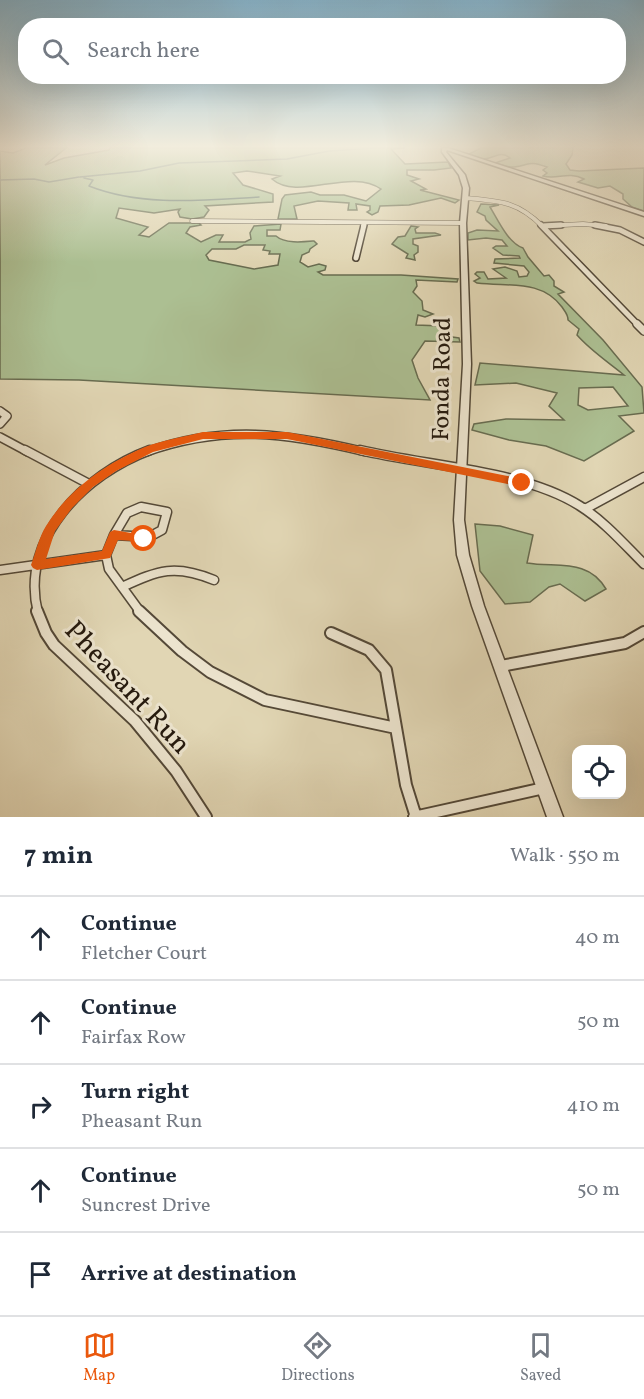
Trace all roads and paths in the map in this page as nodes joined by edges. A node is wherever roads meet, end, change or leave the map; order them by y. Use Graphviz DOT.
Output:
graph roads {
  1 [pos="465,186"];
  2 [pos="560,186"];
  3 [pos="465,198"];
  4 [pos="644,214"];
  5 [pos="192,221"];
  6 [pos="364,223"];
  7 [pos="463,223"];
  8 [pos="543,226"];
  9 [pos="644,242"];
  10 [pos="356,258"];
  11 [pos="644,332"];
  12 [pos="0,411"];
  13 [pos="0,424"];
  14 [pos="0,437"];
  15 [pos="462,471"];
  16 [pos="644,477"];
  17 [pos="89,484"];
  18 [pos="585,509"];
  19 [pos="114,535"];
  20 [pos="106,555"];
  21 [pos="644,564"];
  22 [pos="37,565"];
  23 [pos="0,570"];
  24 [pos="214,580"];
  25 [pos="122,586"];
  26 [pos="644,632"];
  27 [pos="331,633"];
  28 [pos="501,666"];
  29 [pos="396,728"];
  30 [pos="544,788"];
  31 [pos="206,817"];
  32 [pos="415,817"];
  33 [pos="555,817"];
  1 -- 3 [label="street, Fonda Road"];
  2 -- 4 [label="street"];
  3 -- 7 [label="street, Fonda Road"];
  3 -- 8 [label="street"];
  5 -- 6 [label="street"];
  6 -- 7 [label="street"];
  6 -- 10 [label="street"];
  7 -- 15 [label="street, Fonda Road"];
  8 -- 9 [label="street"];
  8 -- 11 [label="street"];
  12 -- 13 [label="street"];
  14 -- 17 [label="street"];
  15 -- 17 [label="street, Pheasant Run"];
  15 -- 18 [label="street, Pheasant Run"];
  15 -- 28 [label="street, Fonda Road"];
  16 -- 18 [label="street"];
  17 -- 22 [label="street, Pheasant Run"];
  18 -- 21 [label="street, Pheasant Run"];
  19 -- 19 [label="street"];
  19 -- 20 [label="street"];
  20 -- 22 [label="street"];
  20 -- 25 [label="street"];
  22 -- 23 [label="street"];
  22 -- 31 [label="street, Pheasant Run"];
  24 -- 25 [label="street"];
  25 -- 29 [label="street"];
  26 -- 28 [label="street"];
  27 -- 29 [label="street"];
  28 -- 30 [label="street, Fonda Road"];
  29 -- 32 [label="street"];
  30 -- 32 [label="street"];
  30 -- 33 [label="street, Fonda Road"];
}
